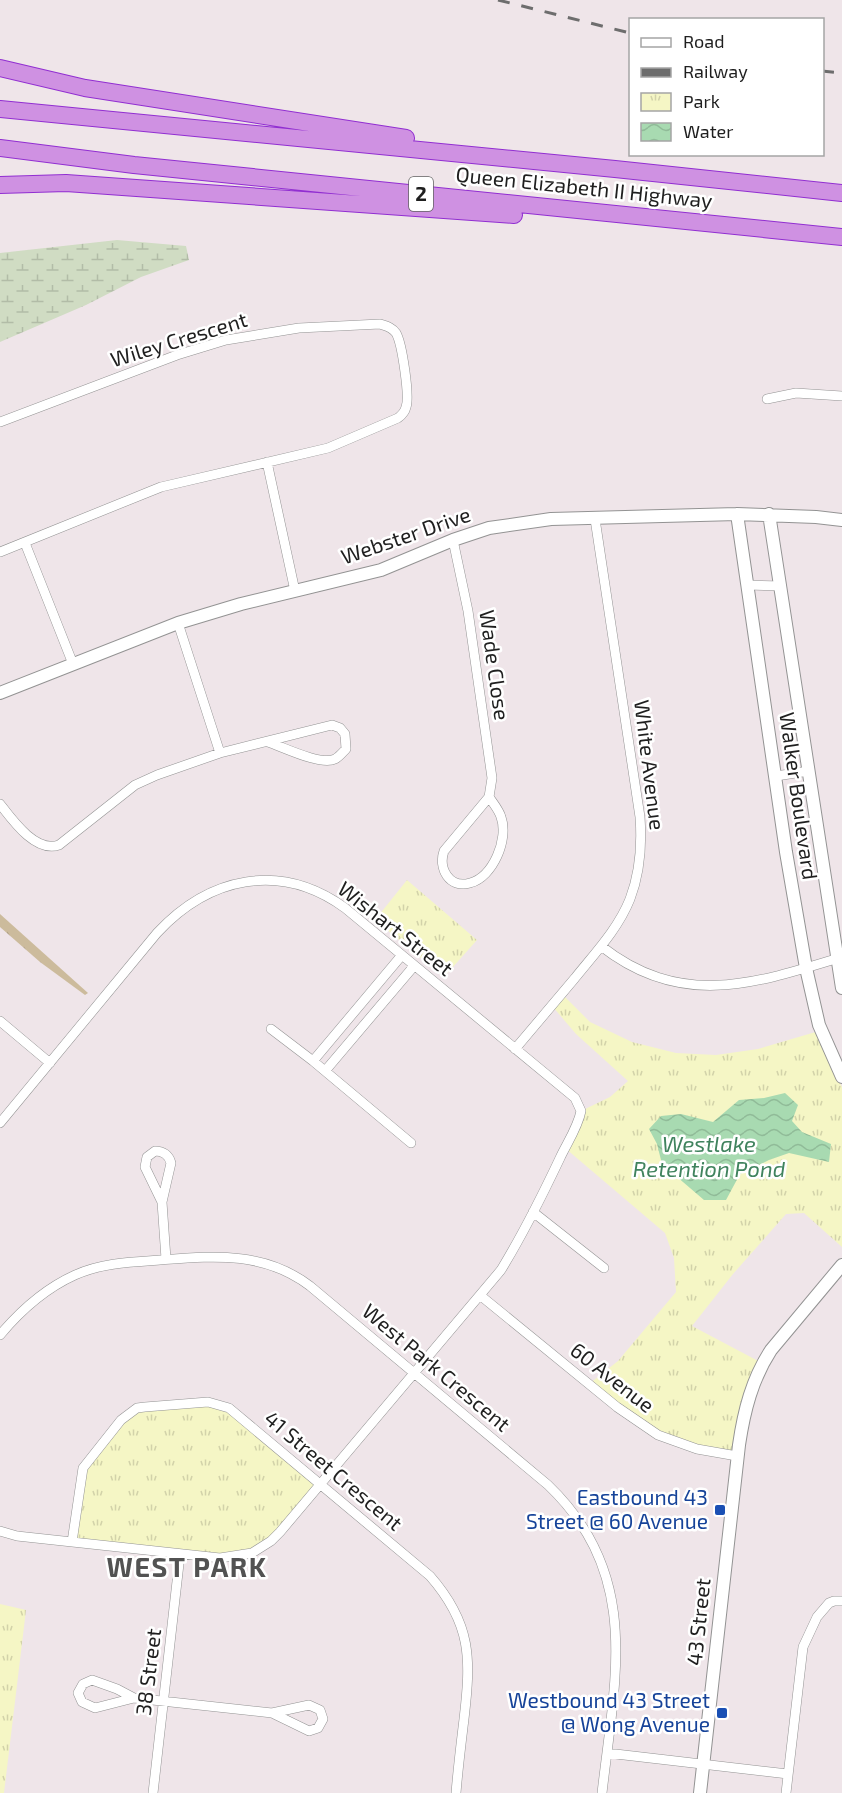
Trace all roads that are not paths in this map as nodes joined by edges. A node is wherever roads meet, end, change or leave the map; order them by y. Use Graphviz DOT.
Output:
graph roads {
  1 [pos="0,68"];
  2 [pos="0,109"];
  3 [pos="0,148"];
  4 [pos="615,169"];
  5 [pos="0,185"];
  6 [pos="842,193"];
  7 [pos="704,223"];
  8 [pos="842,237"];
  9 [pos="842,396"];
  10 [pos="767,399"];
  11 [pos="0,422"];
  12 [pos="267,462"];
  13 [pos="737,514"];
  14 [pos="769,514"];
  15 [pos="595,519"];
  16 [pos="842,520"];
  17 [pos="453,540"];
  18 [pos="25,543"];
  19 [pos="0,552"];
  20 [pos="748,585"];
  21 [pos="781,586"];
  22 [pos="295,591"];
  23 [pos="178,622"];
  24 [pos="73,664"];
  25 [pos="0,693"];
  26 [pos="268,742"];
  27 [pos="220,753"];
  28 [pos="809,771"];
  29 [pos="776,776"];
  30 [pos="489,797"];
  31 [pos="0,804"];
  32 [pos="601,946"];
  33 [pos="402,955"];
  34 [pos="840,958"];
  35 [pos="414,966"];
  36 [pos="806,968"];
  37 [pos="842,988"];
  38 [pos="0,1021"];
  39 [pos="271,1029"];
  40 [pos="515,1049"];
  41 [pos="313,1061"];
  42 [pos="50,1063"];
  43 [pos="325,1071"];
  44 [pos="842,1077"];
  45 [pos="0,1123"];
  46 [pos="411,1143"];
  47 [pos="162,1202"];
  48 [pos="533,1212"];
  49 [pos="166,1259"];
  50 [pos="842,1265"];
  51 [pos="604,1268"];
  52 [pos="481,1296"];
  53 [pos="0,1335"];
  54 [pos="415,1374"];
  55 [pos="738,1456"];
  56 [pos="321,1485"];
  57 [pos="0,1531"];
  58 [pos="72,1542"];
  59 [pos="180,1555"];
  60 [pos="842,1601"];
  61 [pos="134,1698"];
  62 [pos="163,1702"];
  63 [pos="272,1713"];
  64 [pos="607,1753"];
  65 [pos="703,1764"];
  66 [pos="788,1774"];
  67 [pos="153,1793"];
  68 [pos="456,1793"];
  69 [pos="602,1793"];
  70 [pos="700,1793"];
  71 [pos="786,1793"];
  1 -- 4 [label="highway"];
  2 -- 4 [label="highway, Queen Elizabeth II Highway / 2"];
  3 -- 7 [label="highway, Queen Elizabeth II Highway / 2"];
  4 -- 6 [label="highway, Queen Elizabeth II Highway / 2"];
  5 -- 7 [label="highway"];
  7 -- 8 [label="highway, Queen Elizabeth II Highway / 2"];
  9 -- 10 [label="street"];
  11 -- 12 [label="street, Wiley Crescent"];
  12 -- 18 [label="street, Wiley Crescent"];
  12 -- 22 [label="street"];
  13 -- 14 [label="street, Webster Drive"];
  13 -- 15 [label="street, Webster Drive"];
  13 -- 20 [label="street, Walker Boulevard"];
  14 -- 16 [label="street, Webster Drive"];
  14 -- 21 [label="street, Walker Boulevard"];
  15 -- 17 [label="street, Webster Drive"];
  15 -- 32 [label="street, White Avenue"];
  17 -- 22 [label="street, Webster Drive"];
  17 -- 30 [label="street, Wade Close"];
  18 -- 19 [label="street, Wiley Crescent"];
  18 -- 24 [label="street"];
  20 -- 21 [label="street"];
  20 -- 29 [label="street, Walker Boulevard"];
  21 -- 28 [label="street, Walker Boulevard"];
  22 -- 23 [label="street, Webster Drive"];
  23 -- 24 [label="street, Webster Drive"];
  23 -- 27 [label="street"];
  24 -- 25 [label="street, Webster Drive"];
  26 -- 26 [label="street"];
  26 -- 27 [label="street"];
  27 -- 31 [label="street"];
  28 -- 29 [label="street"];
  28 -- 34 [label="street, Walker Boulevard"];
  29 -- 36 [label="street, Walker Boulevard"];
  30 -- 30 [label="street, Wade Close"];
  32 -- 36 [label="street"];
  32 -- 40 [label="street, White Avenue"];
  33 -- 35 [label="street, Wishart Street"];
  33 -- 41 [label="street"];
  33 -- 42 [label="street, Wishart Street"];
  34 -- 36 [label="street"];
  34 -- 37 [label="street, Walker Boulevard"];
  35 -- 40 [label="street, Wishart Street"];
  35 -- 43 [label="street"];
  36 -- 44 [label="street, Walker Boulevard"];
  38 -- 42 [label="street"];
  39 -- 41 [label="street"];
  40 -- 48 [label="street, Wishart Street"];
  41 -- 43 [label="street"];
  42 -- 45 [label="street, Wishart Street"];
  43 -- 46 [label="street"];
  47 -- 47 [label="street"];
  47 -- 49 [label="street"];
  48 -- 51 [label="street"];
  48 -- 52 [label="street, Wishart Street"];
  49 -- 53 [label="street, West Park Crescent"];
  49 -- 54 [label="street, West Park Crescent"];
  50 -- 55 [label="street, 43 Street"];
  52 -- 54 [label="street, Wishart Street"];
  52 -- 55 [label="street, 60 Avenue"];
  54 -- 56 [label="street, Wishart Street"];
  54 -- 64 [label="street, West Park Crescent"];
  55 -- 65 [label="street, 43 Street"];
  56 -- 58 [label="street, 41 Street Crescent"];
  56 -- 59 [label="street, Wishart Street"];
  56 -- 68 [label="street, 41 Street Crescent"];
  57 -- 58 [label="street, Wishart Street"];
  58 -- 59 [label="street, Wishart Street"];
  59 -- 62 [label="street, 38 Street"];
  60 -- 66 [label="street"];
  61 -- 61 [label="street"];
  61 -- 62 [label="street"];
  62 -- 63 [label="street"];
  62 -- 67 [label="street, 38 Street"];
  63 -- 63 [label="street"];
  64 -- 65 [label="street"];
  64 -- 69 [label="street, West Park Crescent"];
  65 -- 66 [label="street"];
  65 -- 70 [label="street, 43 Street"];
  66 -- 71 [label="street"];
}
